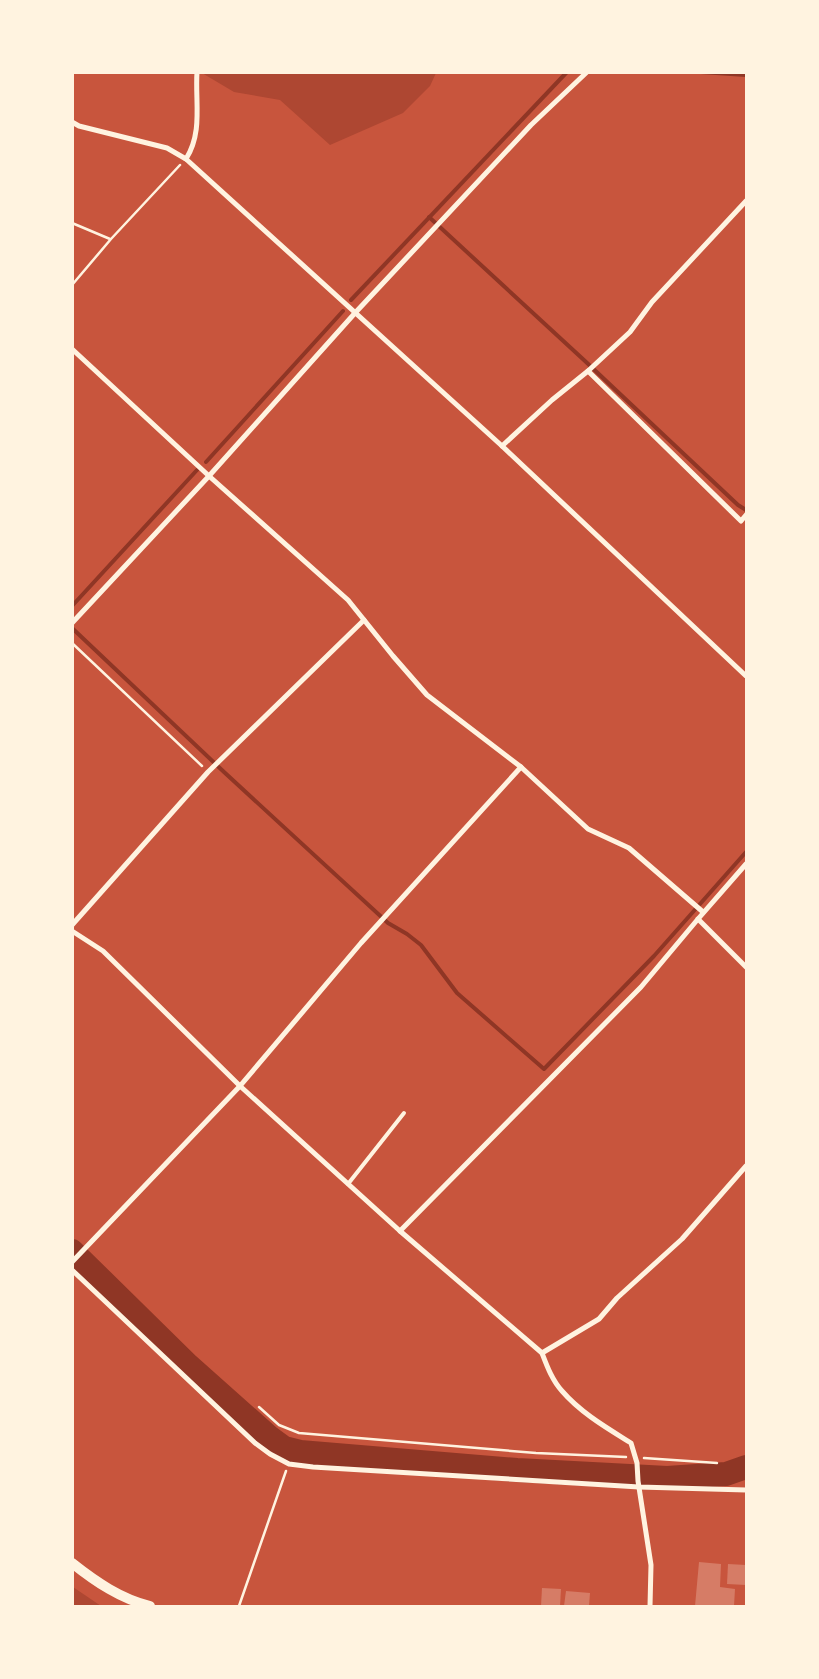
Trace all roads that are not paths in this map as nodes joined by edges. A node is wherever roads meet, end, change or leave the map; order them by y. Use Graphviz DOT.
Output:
graph roads {
  1 [pos="197,72"];
  2 [pos="587,72"];
  3 [pos="72,122"];
  4 [pos="186,159"];
  5 [pos="746,201"];
  6 [pos="356,313"];
  7 [pos="72,349"];
  8 [pos="588,371"];
  9 [pos="502,446"];
  10 [pos="209,476"];
  11 [pos="746,515"];
  12 [pos="364,620"];
  13 [pos="72,623"];
  14 [pos="746,676"];
  15 [pos="521,767"];
  16 [pos="746,864"];
  17 [pos="703,912"];
  18 [pos="698,918"];
  19 [pos="72,925"];
  20 [pos="72,931"];
  21 [pos="746,967"];
  22 [pos="240,1086"];
  23 [pos="404,1113"];
  24 [pos="746,1166"];
  25 [pos="348,1184"];
  26 [pos="400,1231"];
  27 [pos="72,1262"];
  28 [pos="72,1270"];
  29 [pos="542,1353"];
  30 [pos="638,1484"];
  31 [pos="746,1490"];
  32 [pos="72,1563"];
  33 [pos="150,1606"];
  34 [pos="650,1606"];
  1 -- 4 [label="street"];
  2 -- 6 [label="street"];
  3 -- 4 [label="street"];
  4 -- 6 [label="street"];
  5 -- 8 [label="street"];
  6 -- 9 [label="street"];
  6 -- 10 [label="street"];
  7 -- 10 [label="street"];
  8 -- 9 [label="street"];
  8 -- 11 [label="street"];
  9 -- 14 [label="street"];
  10 -- 12 [label="street"];
  10 -- 13 [label="street"];
  12 -- 15 [label="street"];
  12 -- 19 [label="street"];
  15 -- 17 [label="street"];
  15 -- 22 [label="street"];
  16 -- 17 [label="street"];
  17 -- 18 [label="street"];
  18 -- 21 [label="street"];
  18 -- 26 [label="street"];
  20 -- 22 [label="street"];
  22 -- 25 [label="street"];
  22 -- 27 [label="street"];
  23 -- 25 [label="lane"];
  24 -- 29 [label="street"];
  25 -- 26 [label="street"];
  26 -- 29 [label="street"];
  28 -- 30 [label="street"];
  29 -- 30 [label="street"];
  30 -- 31 [label="street"];
  30 -- 34 [label="street"];
  32 -- 33 [label="main road"];
}
